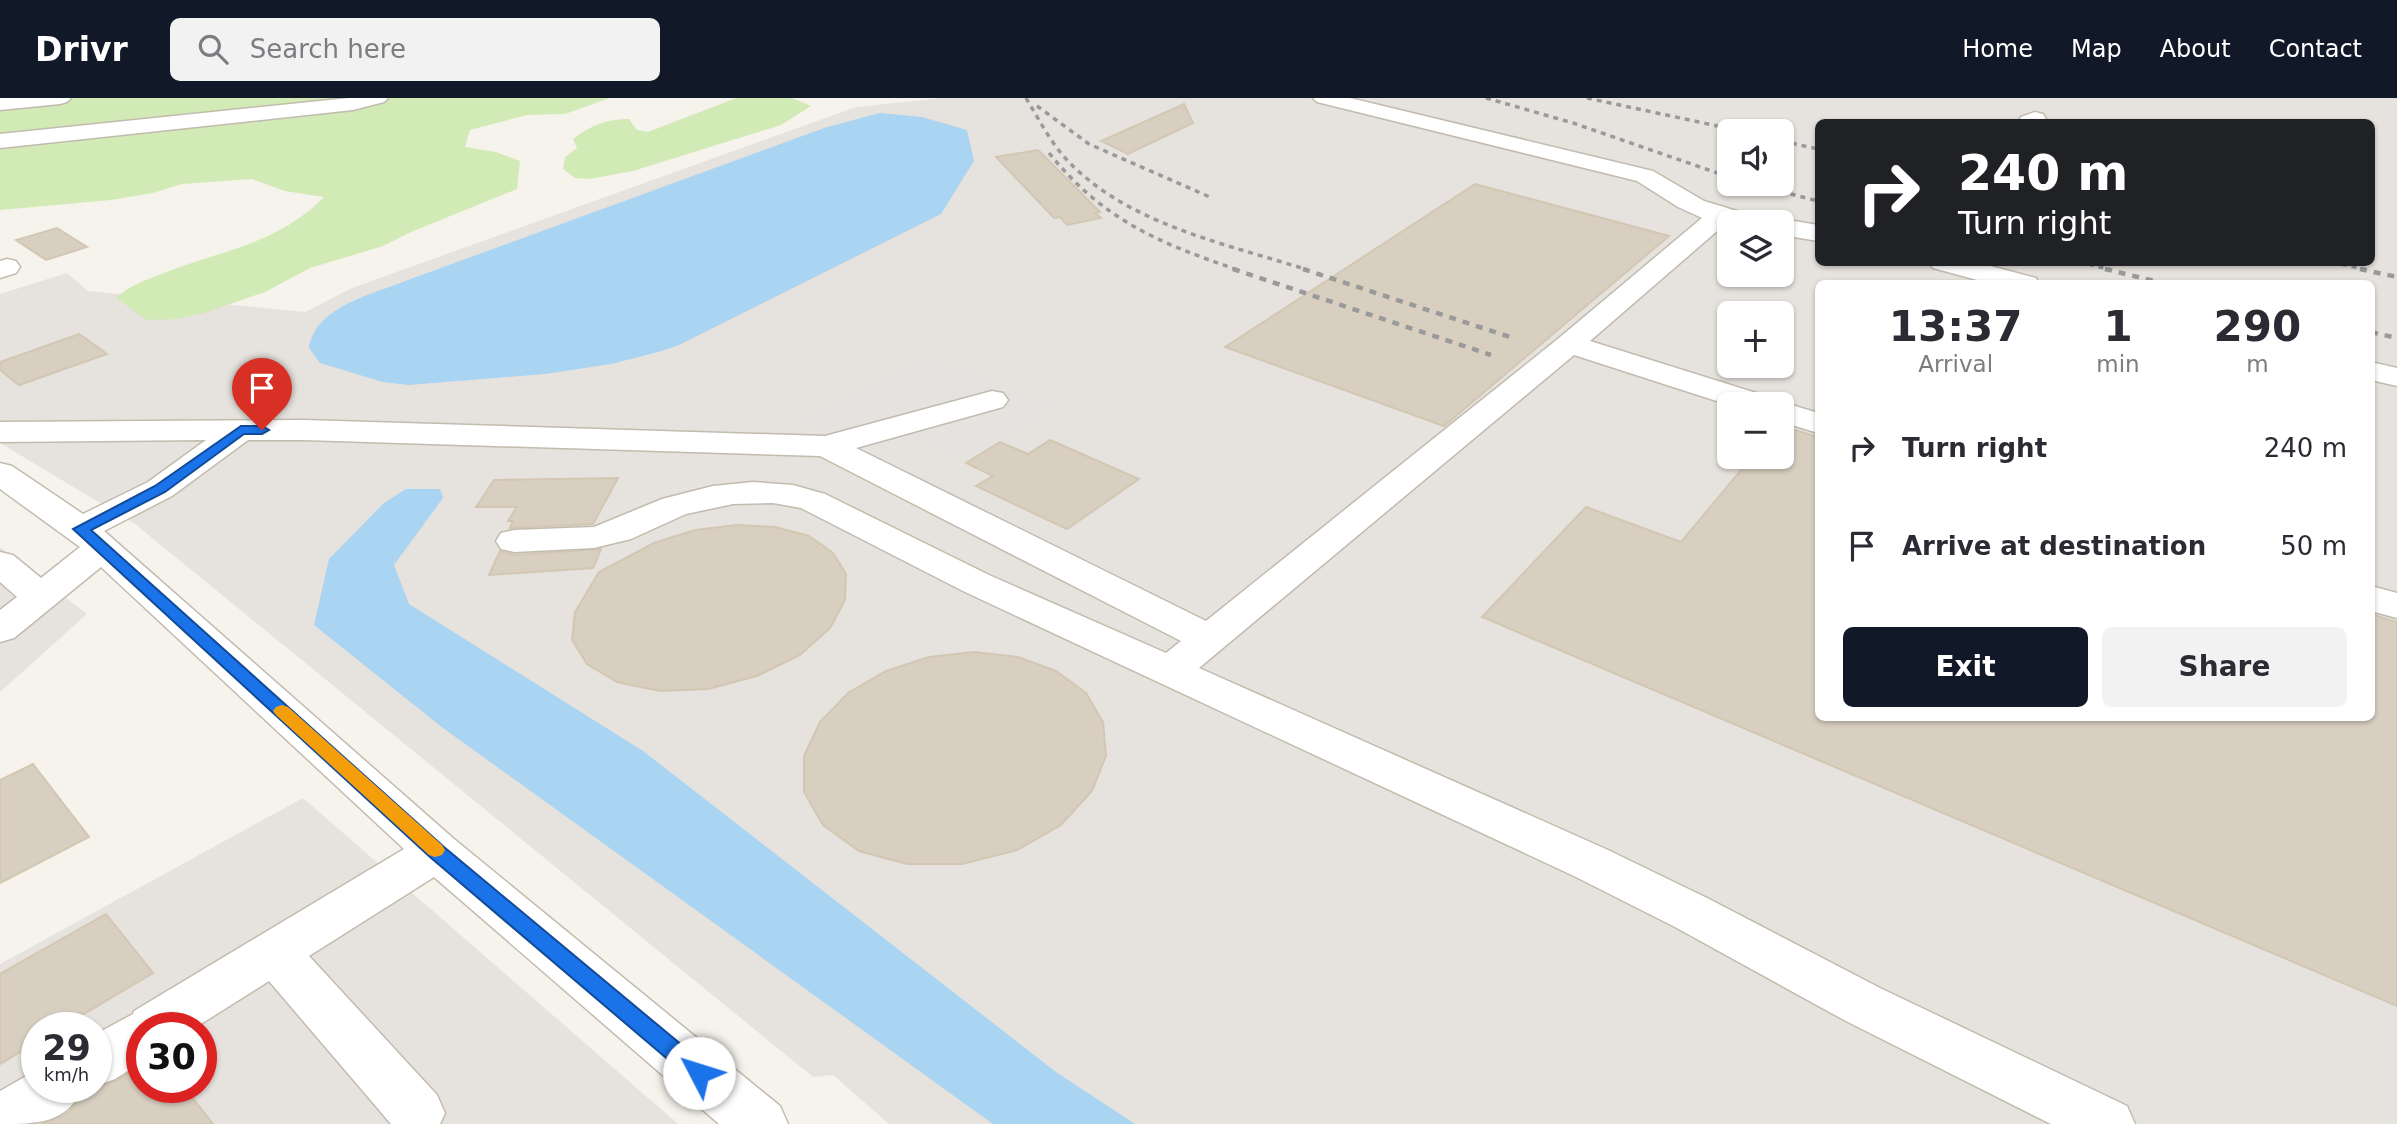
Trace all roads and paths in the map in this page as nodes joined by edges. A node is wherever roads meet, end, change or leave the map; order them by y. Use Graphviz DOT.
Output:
graph roads {
  1 [pos="60,98"];
  2 [pos="377,98"];
  3 [pos="1324,98"];
  4 [pos="0,104"];
  5 [pos="0,141"];
  6 [pos="1717,213"];
  7 [pos="1794,230"];
  8 [pos="1717,231"];
  9 [pos="1815,233"];
  10 [pos="1957,266"];
  11 [pos="2010,280"];
  12 [pos="1569,345"];
  13 [pos="2375,372"];
  14 [pos="2397,377"];
  15 [pos="1720,392"];
  16 [pos="992,400"];
  17 [pos="1794,416"];
  18 [pos="1815,422"];
  19 [pos="241,430"];
  20 [pos="0,432"];
  21 [pos="826,446"];
  22 [pos="0,473"];
  23 [pos="91,538"];
  24 [pos="513,541"];
  25 [pos="0,563"];
  26 [pos="41,597"];
  27 [pos="2375,599"];
  28 [pos="2397,606"];
  29 [pos="0,629"];
  30 [pos="1207,638"];
  31 [pos="1170,671"];
  32 [pos="437,852"];
  33 [pos="274,952"];
  34 [pos="177,1012"];
  35 [pos="30,1103"];
  36 [pos="417,1113"];
  37 [pos="0,1121"];
  38 [pos="760,1124"];
  39 [pos="2107,1124"];
  1 -- 4 [label="street"];
  2 -- 5 [label="street"];
  3 -- 6 [label="street"];
  7 -- 9 [label="street"];
  8 -- 12 [label="street"];
  10 -- 11 [label="street"];
  12 -- 15 [label="street"];
  12 -- 30 [label="street"];
  13 -- 14 [label="street"];
  16 -- 21 [label="street"];
  17 -- 18 [label="street"];
  19 -- 20 [label="street"];
  19 -- 21 [label="street"];
  19 -- 23 [label="street"];
  21 -- 30 [label="street"];
  22 -- 23 [label="street"];
  23 -- 26 [label="street"];
  23 -- 32 [label="street"];
  24 -- 31 [label="street"];
  25 -- 26 [label="street"];
  26 -- 29 [label="street"];
  27 -- 28 [label="street"];
  30 -- 31 [label="street"];
  31 -- 39 [label="street"];
  32 -- 33 [label="street"];
  32 -- 38 [label="street"];
  33 -- 34 [label="street"];
  33 -- 36 [label="street"];
  35 -- 37 [label="street"];
}
